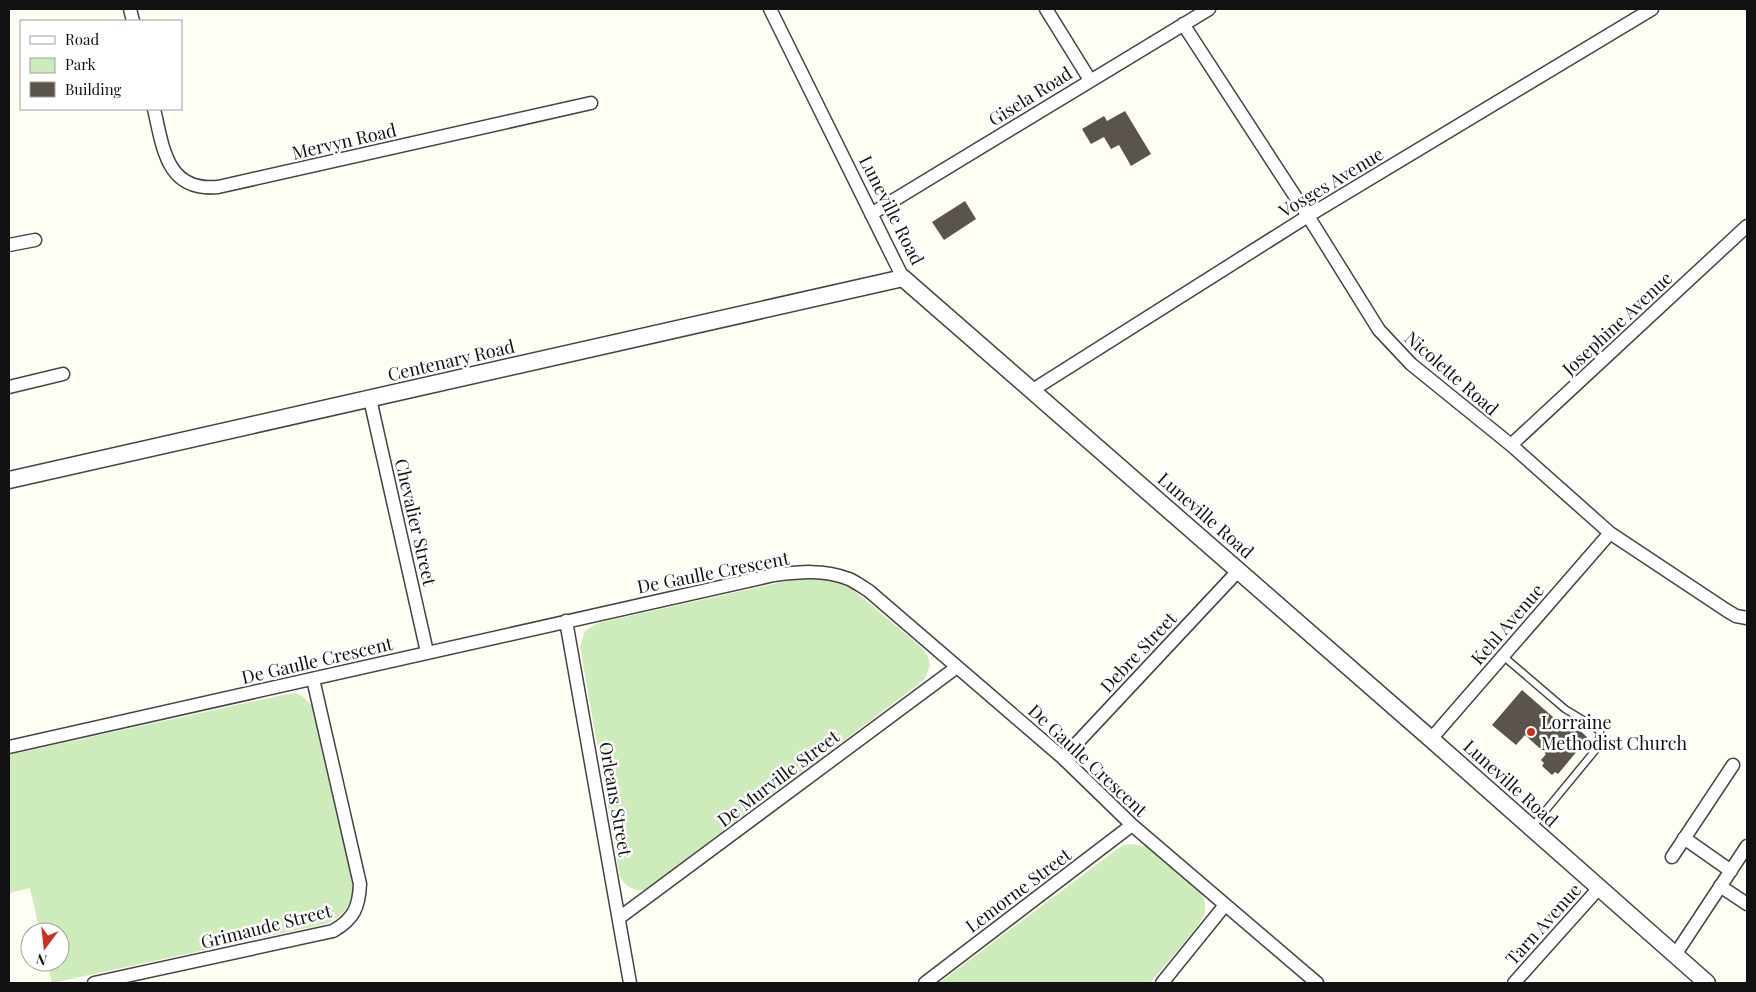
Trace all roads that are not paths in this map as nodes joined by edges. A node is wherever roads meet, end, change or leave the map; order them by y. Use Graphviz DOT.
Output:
graph roads {
  1 [pos="770,9"];
  2 [pos="1046,9"];
  3 [pos="1209,9"];
  4 [pos="1652,9"];
  5 [pos="1183,24"];
  6 [pos="1090,80"];
  7 [pos="591,103"];
  8 [pos="154,110"];
  9 [pos="871,214"];
  10 [pos="1308,216"];
  11 [pos="1747,226"];
  12 [pos="35,240"];
  13 [pos="9,245"];
  14 [pos="903,278"];
  15 [pos="63,374"];
  16 [pos="9,387"];
  17 [pos="1031,391"];
  18 [pos="370,399"];
  19 [pos="1511,446"];
  20 [pos="9,480"];
  21 [pos="1610,533"];
  22 [pos="1239,570"];
  23 [pos="1747,618"];
  24 [pos="566,621"];
  25 [pos="427,652"];
  26 [pos="1503,656"];
  27 [pos="957,667"];
  28 [pos="313,679"];
  29 [pos="1431,738"];
  30 [pos="9,747"];
  31 [pos="1063,758"];
  32 [pos="1733,765"];
  33 [pos="1132,825"];
  34 [pos="1532,828"];
  35 [pos="1684,838"];
  36 [pos="1747,846"];
  37 [pos="1672,857"];
  38 [pos="1730,871"];
  39 [pos="1720,886"];
  40 [pos="1599,888"];
  41 [pos="1747,904"];
  42 [pos="1225,905"];
  43 [pos="619,918"];
  44 [pos="1674,955"];
  45 [pos="94,983"];
  46 [pos="630,983"];
  47 [pos="925,983"];
  48 [pos="1162,983"];
  49 [pos="1317,983"];
  50 [pos="1514,983"];
  51 [pos="1707,983"];
  1 -- 9 [label="street, Luneville Road"];
  2 -- 6 [label="street"];
  3 -- 5 [label="street, Gisela Road"];
  4 -- 10 [label="street, Vosges Avenue"];
  5 -- 6 [label="street, Gisela Road"];
  5 -- 10 [label="street, Nicolette Road"];
  6 -- 9 [label="street, Gisela Road"];
  7 -- 8 [label="street, Mervyn Road"];
  9 -- 14 [label="street, Luneville Road"];
  10 -- 17 [label="street, Vosges Avenue"];
  10 -- 19 [label="street, Nicolette Road"];
  11 -- 19 [label="street, Josephine Avenue"];
  12 -- 13 [label="street"];
  14 -- 17 [label="street, Luneville Road"];
  14 -- 18 [label="street, Centenary Road"];
  15 -- 16 [label="street"];
  17 -- 22 [label="street, Luneville Road"];
  18 -- 20 [label="street, Centenary Road"];
  18 -- 25 [label="street, Chevalier Street"];
  19 -- 21 [label="street, Nicolette Road"];
  21 -- 23 [label="street, Nicolette Road"];
  21 -- 26 [label="street, Kehl Avenue"];
  22 -- 29 [label="street, Luneville Road"];
  22 -- 31 [label="street, Debre Street"];
  24 -- 25 [label="street, De Gaulle Crescent"];
  24 -- 27 [label="street, De Gaulle Crescent"];
  24 -- 43 [label="street, Orleans Street"];
  25 -- 28 [label="street, De Gaulle Crescent"];
  26 -- 29 [label="street, Kehl Avenue"];
  26 -- 34 [label="lane"];
  27 -- 31 [label="street, De Gaulle Crescent"];
  27 -- 43 [label="street, De Murville Street"];
  28 -- 30 [label="street, De Gaulle Crescent"];
  28 -- 45 [label="street, Grimaude Street"];
  29 -- 34 [label="street, Luneville Road"];
  31 -- 33 [label="street, De Gaulle Crescent"];
  32 -- 35 [label="street"];
  33 -- 42 [label="street, De Gaulle Crescent"];
  33 -- 47 [label="street, Lemorne Street"];
  34 -- 40 [label="street, Luneville Road"];
  35 -- 37 [label="street"];
  35 -- 38 [label="street"];
  36 -- 38 [label="street"];
  38 -- 39 [label="street"];
  39 -- 41 [label="street"];
  39 -- 44 [label="street"];
  40 -- 44 [label="street, Luneville Road"];
  40 -- 50 [label="street, Tarn Avenue"];
  42 -- 48 [label="street"];
  42 -- 49 [label="street, De Gaulle Crescent"];
  43 -- 46 [label="street, Orleans Street"];
  44 -- 51 [label="street, Luneville Road"];
}
